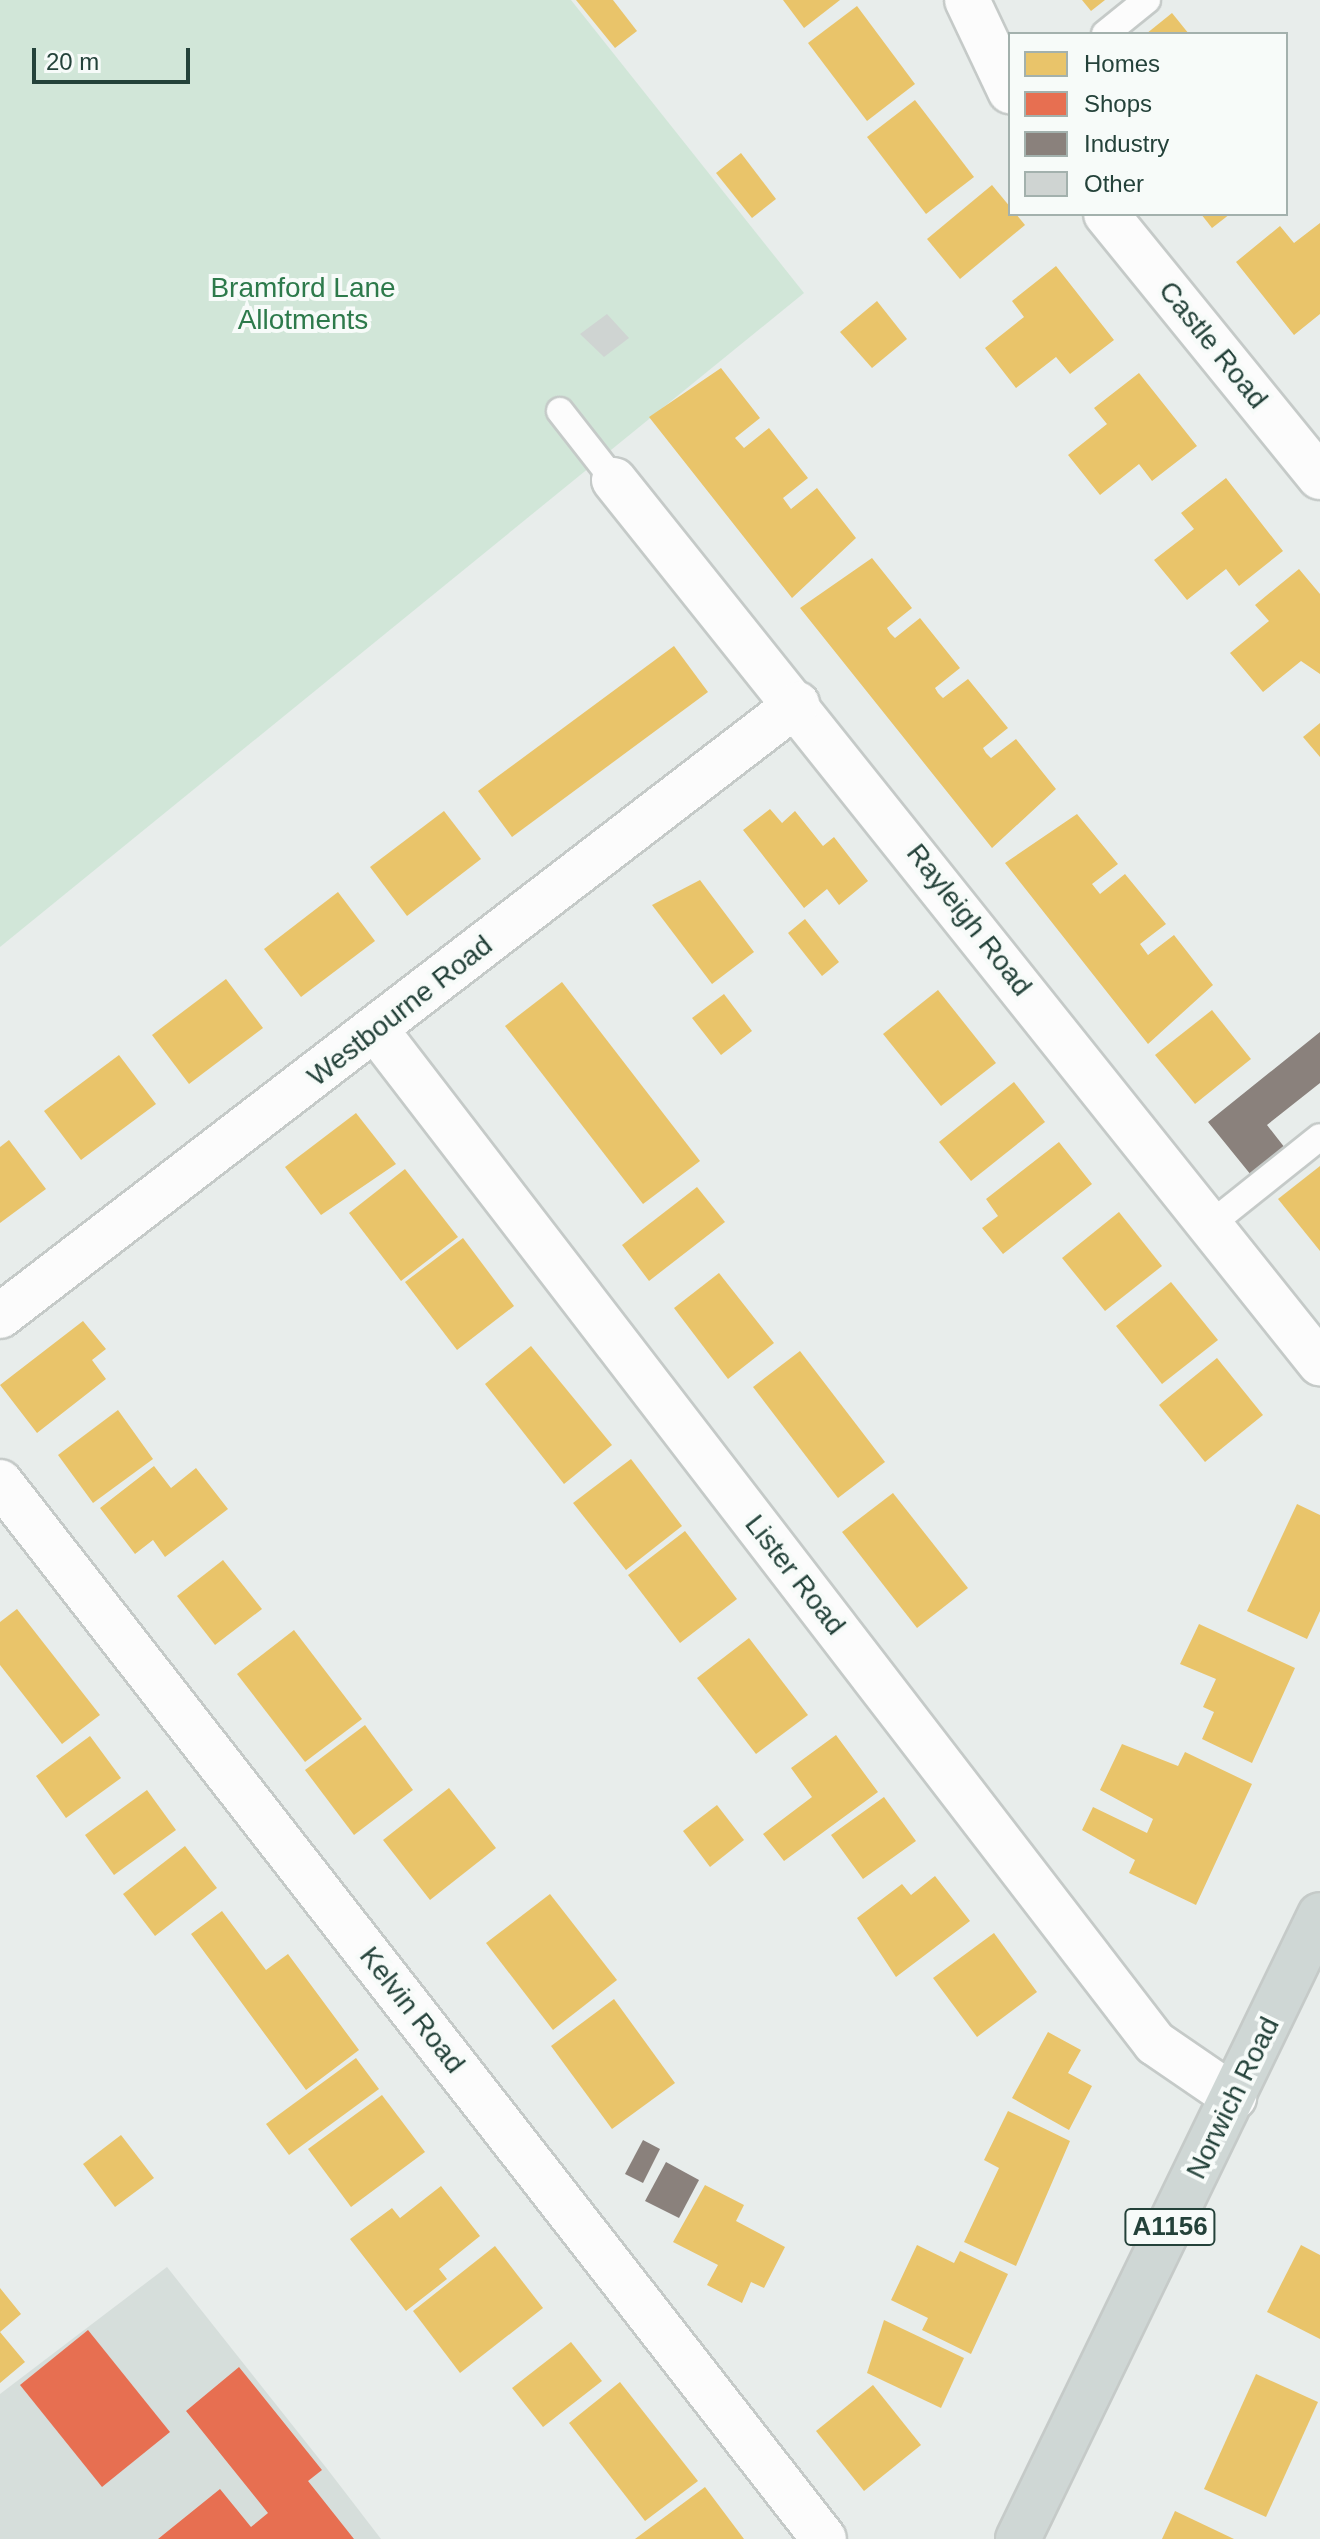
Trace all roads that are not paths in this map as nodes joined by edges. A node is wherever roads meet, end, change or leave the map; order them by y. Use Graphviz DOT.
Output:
graph roads {
  1 [pos="967,0"];
  2 [pos="1147,0"];
  3 [pos="1107,32"];
  4 [pos="1008,87"];
  5 [pos="1108,216"];
  6 [pos="560,411"];
  7 [pos="1320,477"];
  8 [pos="614,480"];
  9 [pos="797,704"];
  10 [pos="376,1030"];
  11 [pos="1320,1137"];
  12 [pos="1211,1224"];
  13 [pos="0,1316"];
  14 [pos="1320,1363"];
  15 [pos="0,1482"];
  16 [pos="1320,1915"];
  17 [pos="1234,2097"];
  18 [pos="824,2539"];
  19 [pos="1018,2539"];
  1 -- 4 [label="street"];
  2 -- 3 [label="lane"];
  5 -- 7 [label="street, Castle Road"];
  6 -- 8 [label="lane"];
  8 -- 9 [label="street, Rayleigh Road"];
  9 -- 10 [label="street, Westbourne Road"];
  9 -- 12 [label="street, Rayleigh Road"];
  10 -- 13 [label="street, Westbourne Road"];
  10 -- 17 [label="street, Lister Road"];
  11 -- 12 [label="lane"];
  12 -- 14 [label="street, Rayleigh Road"];
  15 -- 18 [label="street, Kelvin Road"];
  16 -- 17 [label="main road, Norwich Road / A1156"];
  17 -- 19 [label="main road, Norwich Road / A1156"];
}
